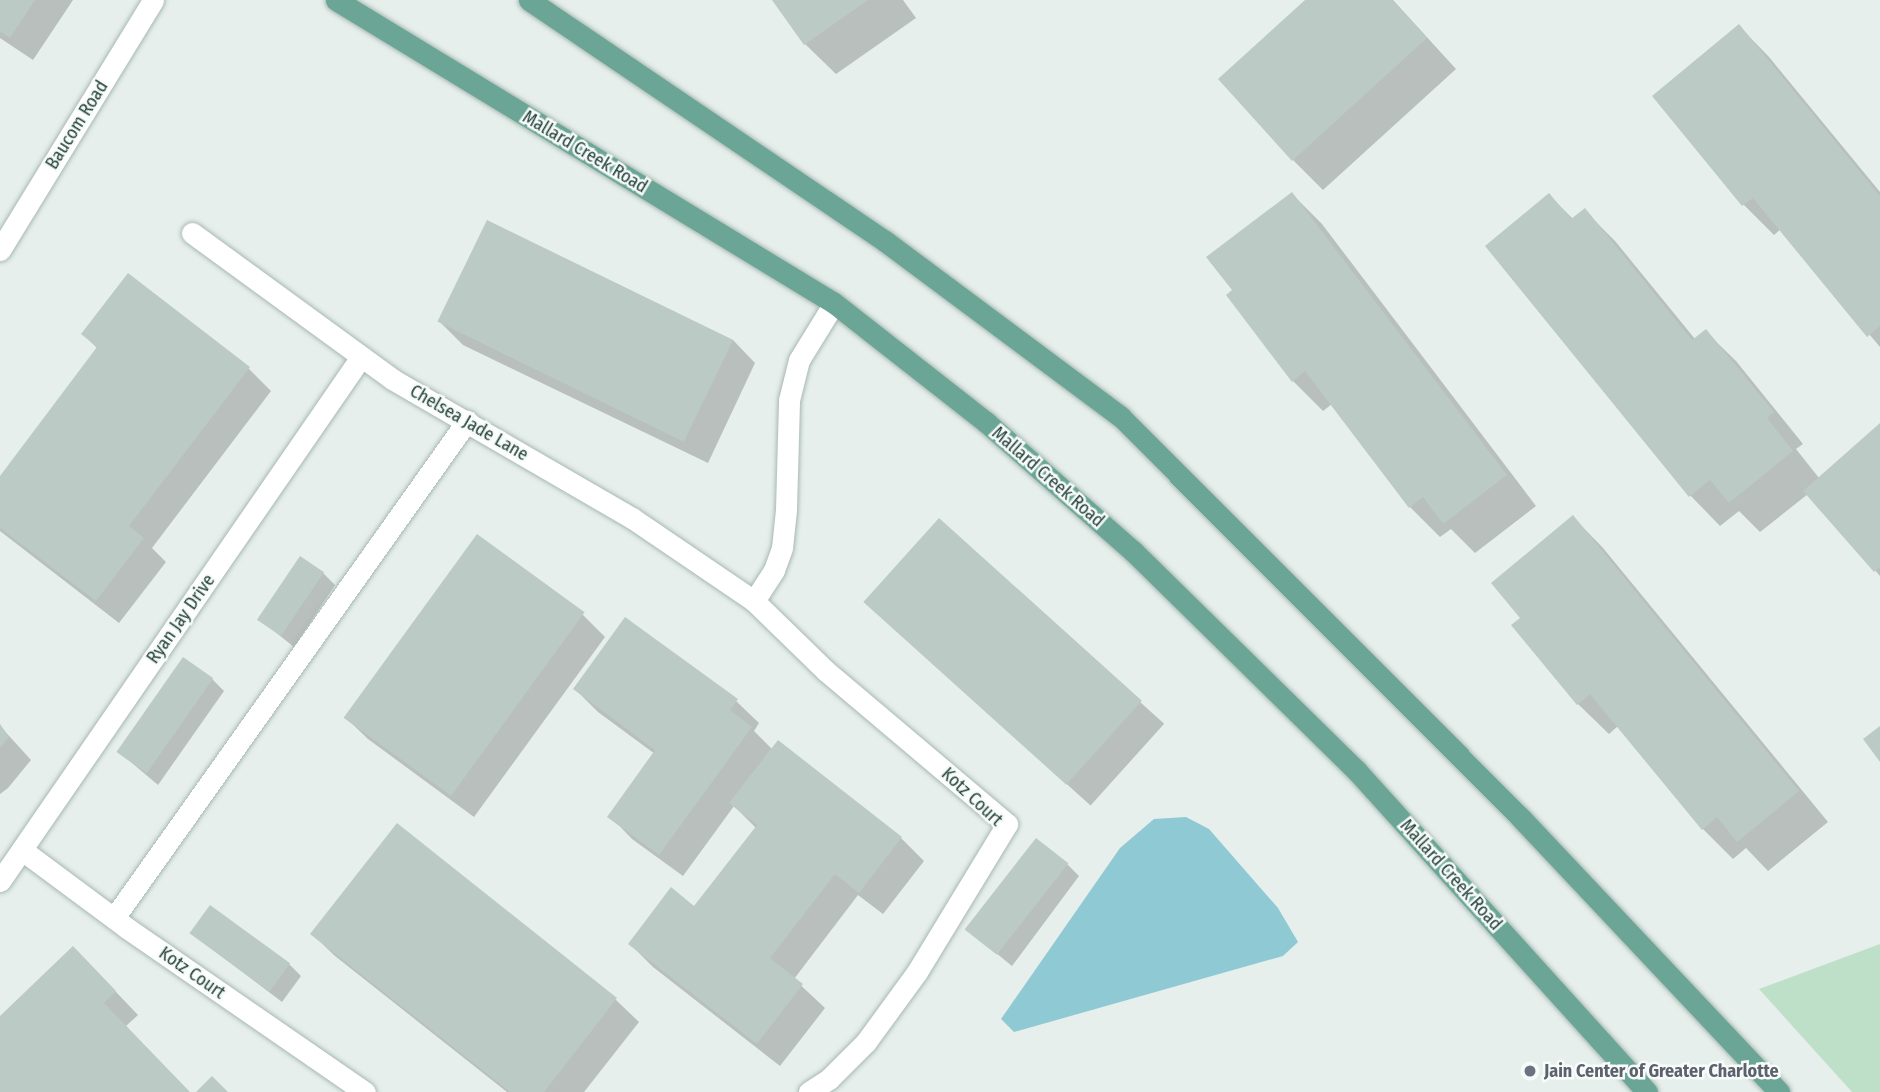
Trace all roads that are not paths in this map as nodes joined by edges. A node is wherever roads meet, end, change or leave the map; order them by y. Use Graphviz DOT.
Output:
graph roads {
  1 [pos="153,0"];
  2 [pos="336,0"];
  3 [pos="529,0"];
  4 [pos="192,233"];
  5 [pos="0,250"];
  6 [pos="834,303"];
  7 [pos="361,357"];
  8 [pos="467,421"];
  9 [pos="754,601"];
  10 [pos="22,850"];
  11 [pos="0,881"];
  12 [pos="114,918"];
  13 [pos="365,1092"];
  14 [pos="809,1092"];
  15 [pos="1647,1092"];
  16 [pos="1779,1092"];
  1 -- 5 [label="street, Baucom Road"];
  2 -- 6 [label="main road, Mallard Creek Road"];
  3 -- 16 [label="main road"];
  4 -- 7 [label="street, Chelsea Jade Lane"];
  6 -- 9 [label="street"];
  6 -- 15 [label="main road, Mallard Creek Road"];
  7 -- 8 [label="street, Chelsea Jade Lane"];
  7 -- 10 [label="street, Ryan Jay Drive"];
  8 -- 9 [label="street, Chelsea Jade Lane"];
  8 -- 12 [label="street"];
  9 -- 14 [label="street, Kotz Court"];
  10 -- 11 [label="street, Ryan Jay Drive"];
  10 -- 12 [label="street, Kotz Court"];
  12 -- 13 [label="street, Kotz Court"];
}
